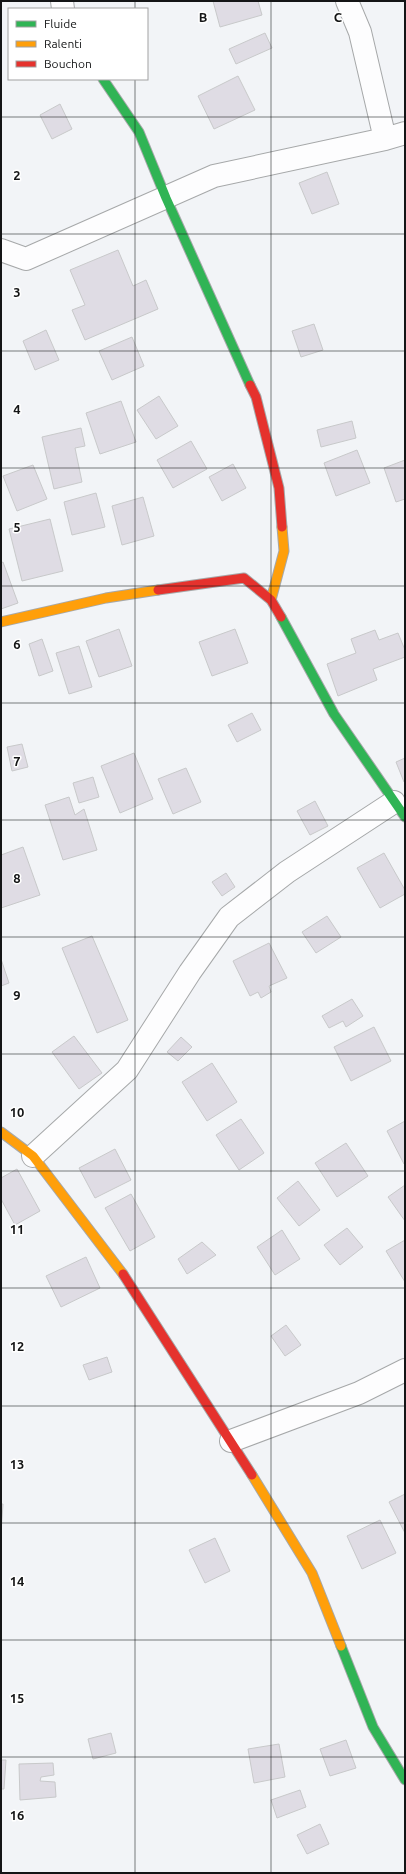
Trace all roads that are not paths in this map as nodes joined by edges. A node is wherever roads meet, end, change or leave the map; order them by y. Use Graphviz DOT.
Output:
graph roads {
  1 [pos="347,1"];
  2 [pos="104,80"];
  3 [pos="405,133"];
  4 [pos="385,139"];
  5 [pos="166,198"];
  6 [pos="1,250"];
  7 [pos="271,600"];
  8 [pos="1,622"];
  9 [pos="400,809"];
  10 [pos="1,1132"];
  11 [pos="33,1156"];
  12 [pos="405,1370"];
  13 [pos="231,1441"];
  14 [pos="405,1780"];
  1 -- 4 [label="street"];
  2 -- 5 [label="street"];
  3 -- 4 [label="street"];
  4 -- 5 [label="street"];
  5 -- 6 [label="street"];
  5 -- 7 [label="street"];
  7 -- 8 [label="street"];
  7 -- 9 [label="street"];
  9 -- 11 [label="street"];
  10 -- 11 [label="street"];
  11 -- 13 [label="street"];
  12 -- 13 [label="street"];
  13 -- 14 [label="street"];
}
